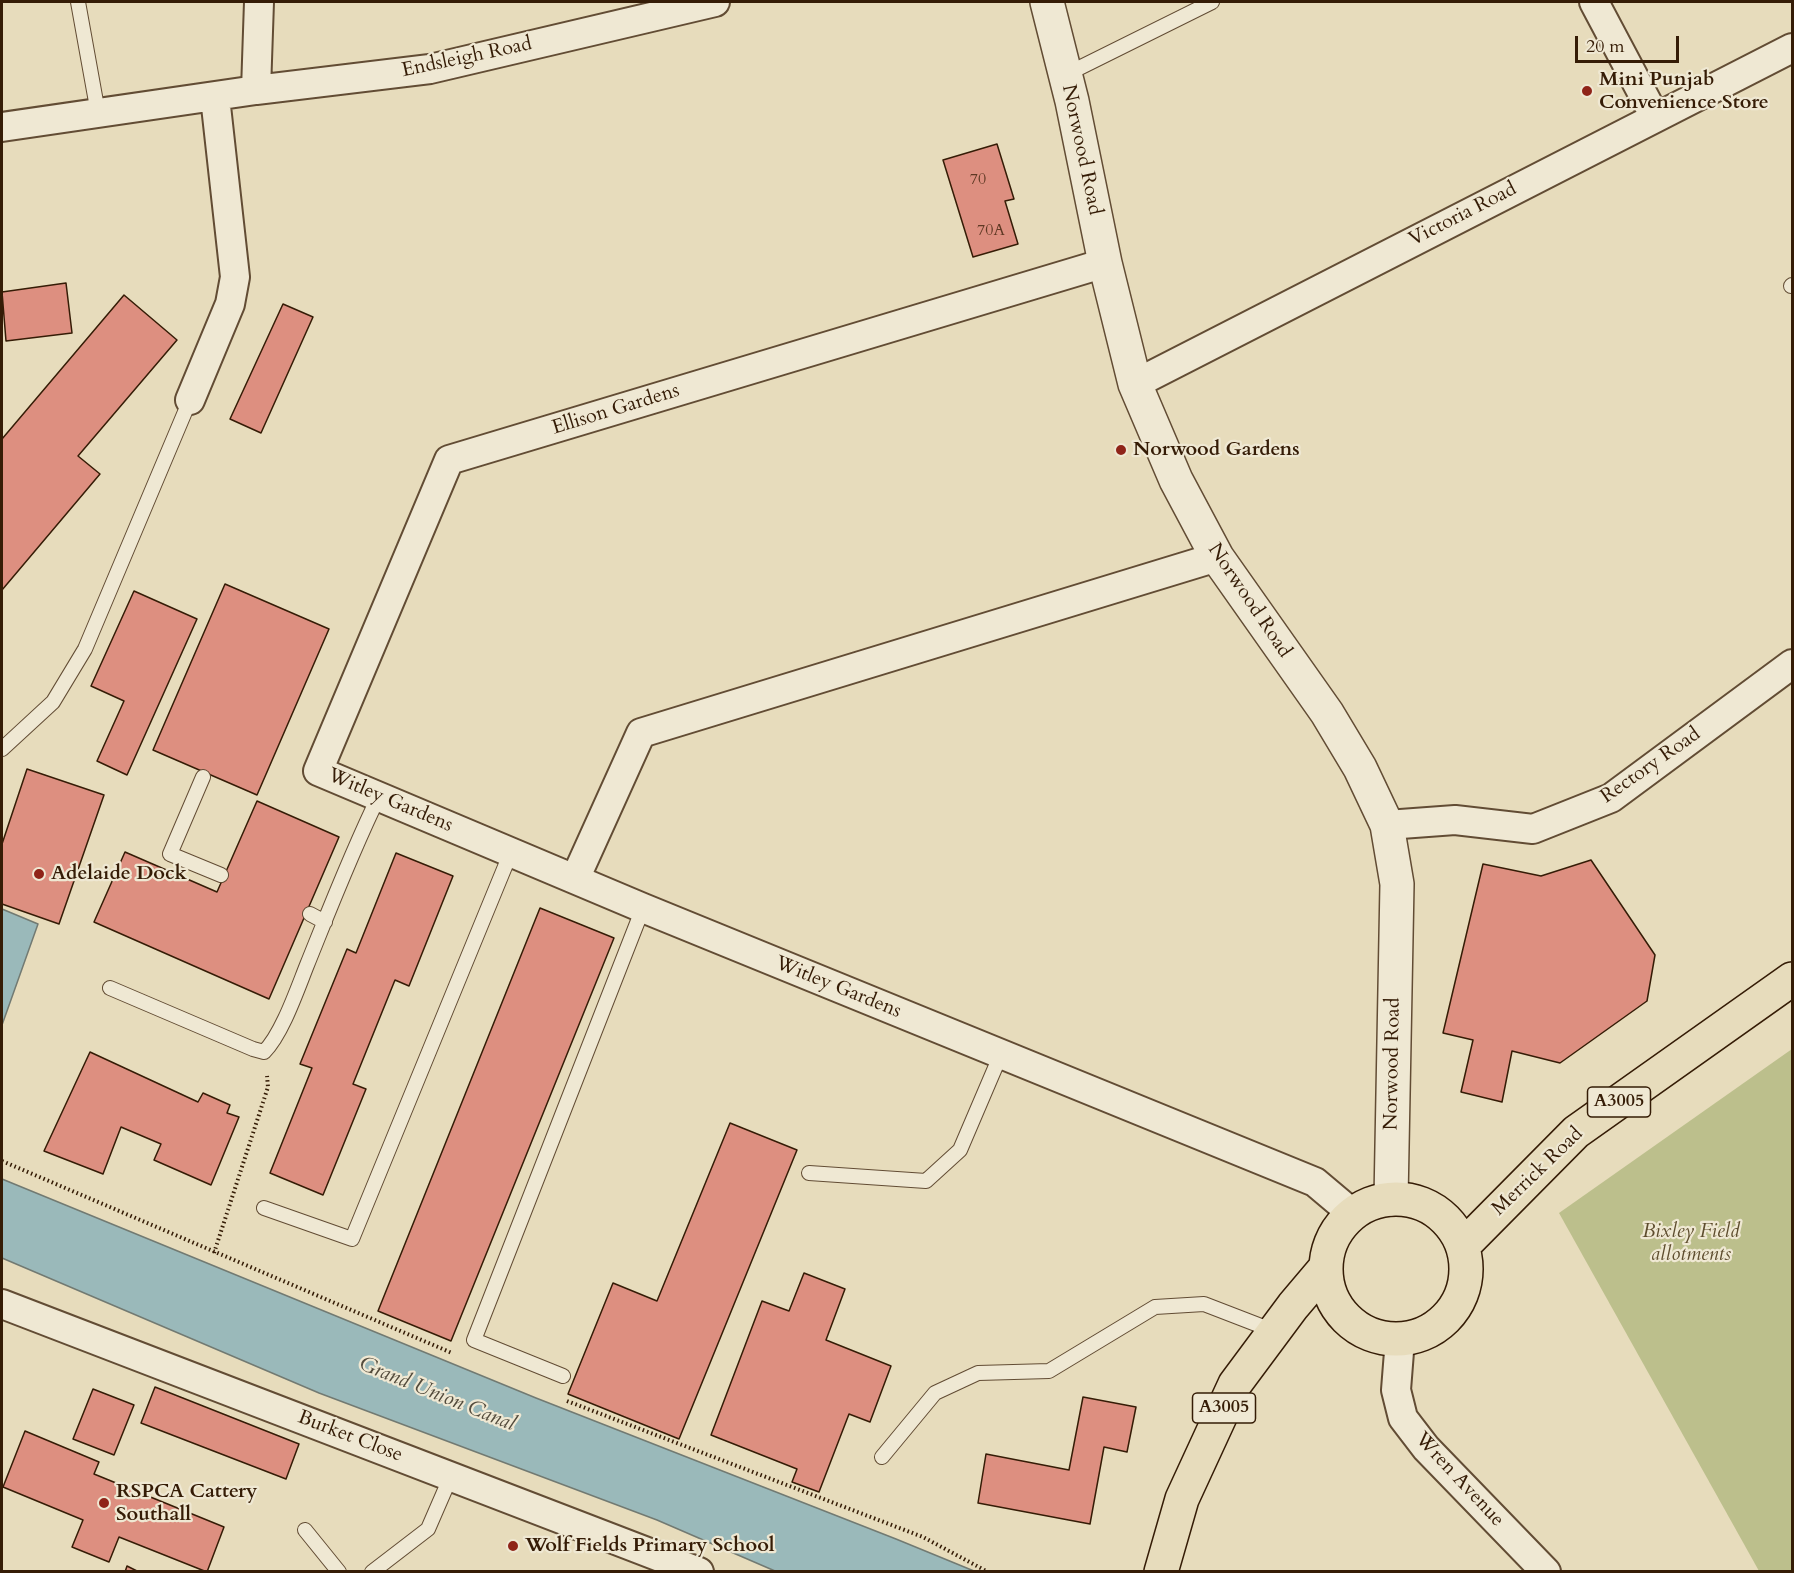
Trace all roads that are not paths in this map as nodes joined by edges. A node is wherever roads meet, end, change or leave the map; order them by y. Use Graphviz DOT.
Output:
graph roads {
  1 [pos="78,2"];
  2 [pos="259,2"];
  3 [pos="715,2"];
  4 [pos="1047,2"];
  5 [pos="1212,2"];
  6 [pos="1594,2"];
  7 [pos="1792,48"];
  8 [pos="1065,75"];
  9 [pos="256,90"];
  10 [pos="215,97"];
  11 [pos="98,113"];
  12 [pos="1655,117"];
  13 [pos="2,127"];
  14 [pos="1105,263"];
  15 [pos="1135,384"];
  16 [pos="190,400"];
  17 [pos="1217,557"];
  18 [pos="1792,664"];
  19 [pos="2,749"];
  20 [pos="318,771"];
  21 [pos="203,777"];
  22 [pos="379,796"];
  23 [pos="1387,825"];
  24 [pos="511,852"];
  25 [pos="220,875"];
  26 [pos="575,879"];
  27 [pos="643,908"];
  28 [pos="310,914"];
  29 [pos="325,922"];
  30 [pos="1792,979"];
  31 [pos="110,988"];
  32 [pos="1001,1054"];
  33 [pos="809,1173"];
  34 [pos="1391,1199"];
  35 [pos="264,1208"];
  36 [pos="1353,1214"];
  37 [pos="1463,1246"];
  38 [pos="1326,1267"];
  39 [pos="2,1304"];
  40 [pos="1274,1331"];
  41 [pos="1400,1340"];
  42 [pos="563,1376"];
  43 [pos="882,1457"];
  44 [pos="451,1476"];
  45 [pos="305,1530"];
  46 [pos="339,1572"];
  47 [pos="372,1572"];
  48 [pos="699,1572"];
  49 [pos="1161,1572"];
  50 [pos="1546,1572"];
  1 -- 11 [label="lane"];
  2 -- 9 [label="street"];
  3 -- 9 [label="street, Endsleigh Road"];
  4 -- 8 [label="street, Norwood Road"];
  5 -- 8 [label="lane"];
  6 -- 12 [label="street"];
  7 -- 12 [label="street, Victoria Road"];
  8 -- 14 [label="street, Norwood Road"];
  9 -- 10 [label="street, Endsleigh Road"];
  10 -- 11 [label="street, Endsleigh Road"];
  10 -- 16 [label="street"];
  11 -- 13 [label="street, Endsleigh Road"];
  12 -- 15 [label="street, Victoria Road"];
  14 -- 15 [label="street, Norwood Road"];
  14 -- 20 [label="street, Ellison Gardens"];
  15 -- 17 [label="street, Norwood Road"];
  16 -- 19 [label="lane"];
  17 -- 23 [label="street, Norwood Road"];
  17 -- 26 [label="street"];
  18 -- 23 [label="street, Rectory Road"];
  20 -- 22 [label="street, Witley Gardens"];
  21 -- 25 [label="lane"];
  22 -- 24 [label="street, Witley Gardens"];
  22 -- 29 [label="lane"];
  23 -- 34 [label="street, Norwood Road"];
  24 -- 26 [label="street, Witley Gardens"];
  24 -- 35 [label="lane"];
  26 -- 27 [label="street, Witley Gardens"];
  27 -- 32 [label="street, Witley Gardens"];
  27 -- 42 [label="lane"];
  28 -- 29 [label="lane"];
  29 -- 31 [label="lane"];
  30 -- 37 [label="main road, Merrick Road / A3005"];
  32 -- 33 [label="lane"];
  32 -- 36 [label="street, Witley Gardens"];
  34 -- 36 [label="main road, A3005"];
  34 -- 37 [label="main road, A3005"];
  36 -- 38 [label="main road, A3005"];
  37 -- 41 [label="main road, A3005"];
  38 -- 40 [label="main road, A3005"];
  38 -- 41 [label="main road, A3005"];
  39 -- 44 [label="street, Burket Close"];
  40 -- 43 [label="lane"];
  40 -- 49 [label="main road, A3005"];
  41 -- 50 [label="street, Wren Avenue"];
  44 -- 47 [label="lane"];
  44 -- 48 [label="street, Burket Close"];
  45 -- 46 [label="lane"];
}
